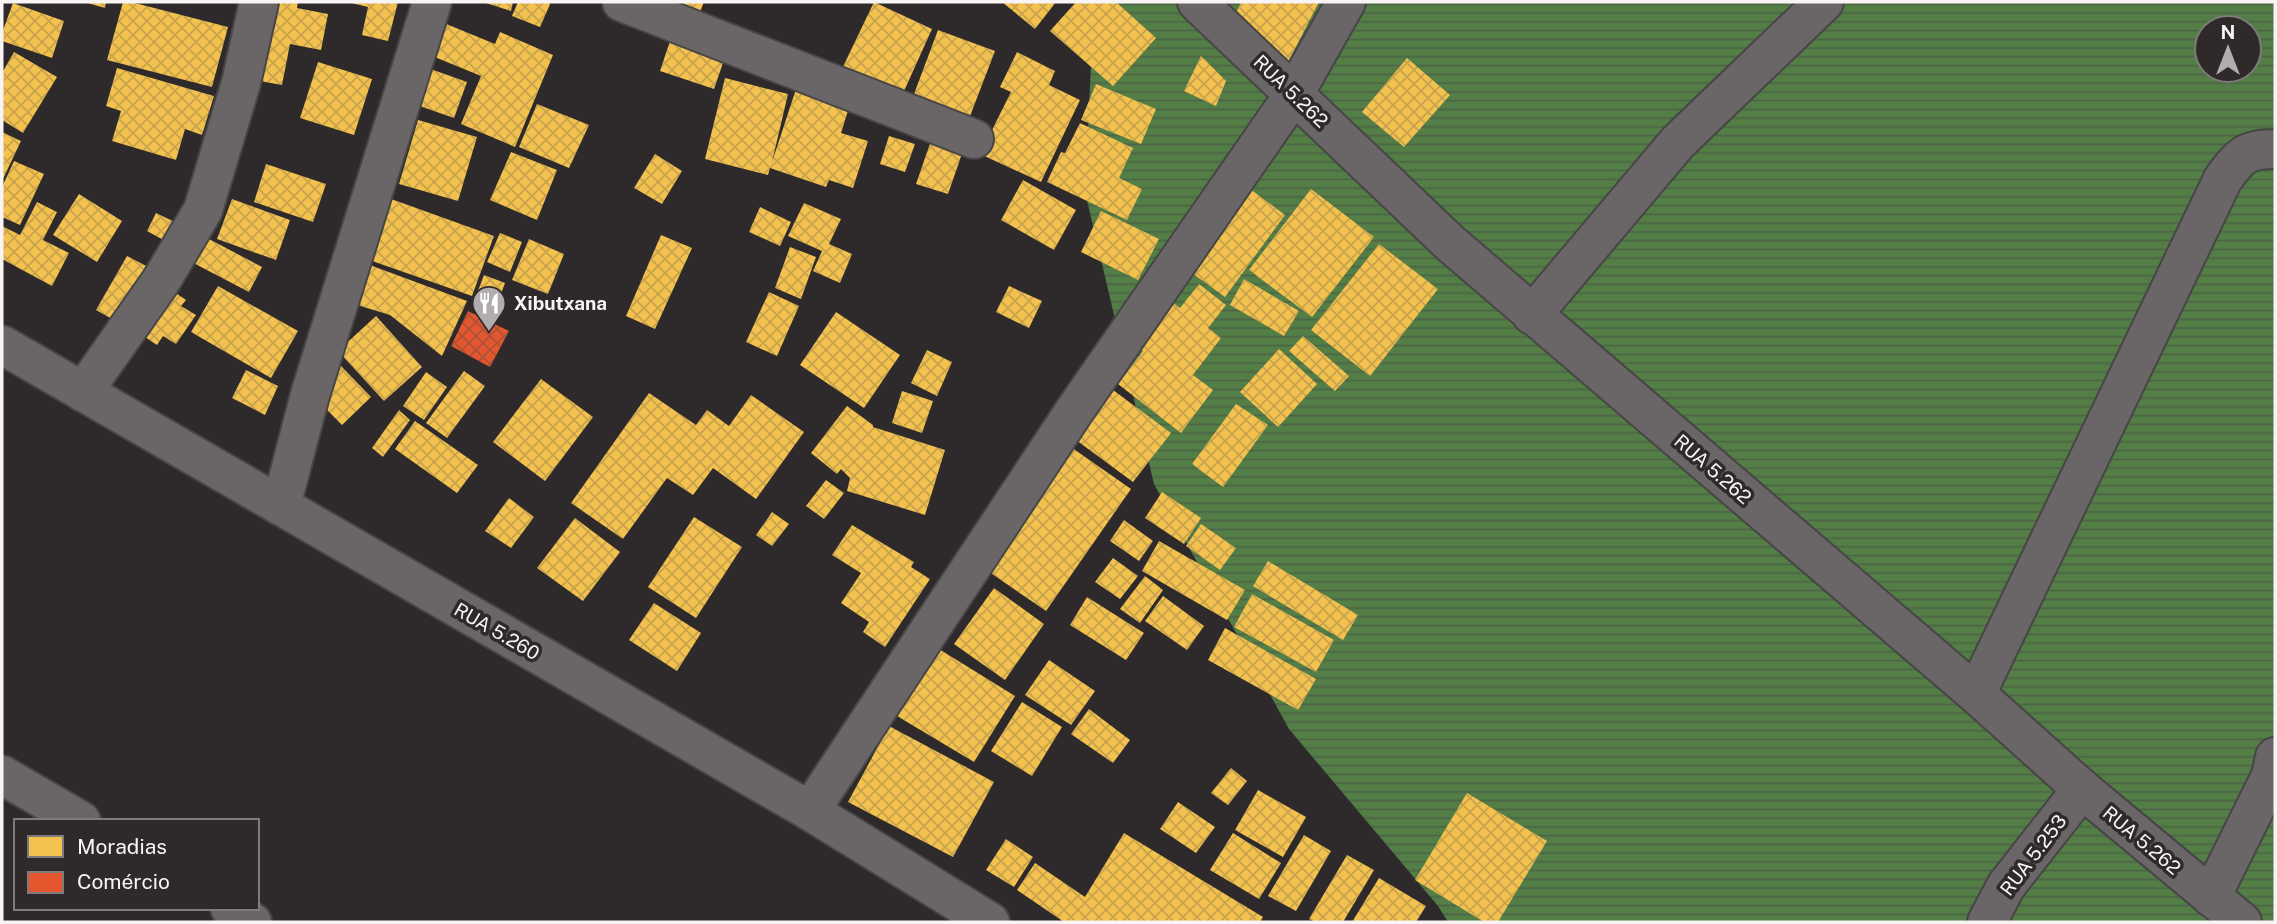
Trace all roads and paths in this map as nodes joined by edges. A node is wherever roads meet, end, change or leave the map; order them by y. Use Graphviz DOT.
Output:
graph roads {
  1 [pos="259,2"];
  2 [pos="432,2"];
  3 [pos="622,2"];
  4 [pos="1197,2"];
  5 [pos="1346,2"];
  6 [pos="1824,2"];
  7 [pos="1294,94"];
  8 [pos="974,139"];
  9 [pos="2275,149"];
  10 [pos="1532,314"];
  11 [pos="2,345"];
  12 [pos="83,392"];
  13 [pos="281,506"];
  14 [pos="1976,694"];
  15 [pos="2275,757"];
  16 [pos="2,775"];
  17 [pos="2082,789"];
  18 [pos="810,811"];
  19 [pos="78,819"];
  20 [pos="2211,897"];
  21 [pos="233,910"];
  22 [pos="252,922"];
  23 [pos="990,922"];
  24 [pos="1987,922"];
  25 [pos="2242,922"];
  1 -- 12 [label="street"];
  2 -- 13 [label="street"];
  3 -- 8 [label="street"];
  4 -- 7 [label="street, RUA 5.262"];
  5 -- 7 [label="street"];
  6 -- 10 [label="street"];
  7 -- 10 [label="street, RUA 5.262"];
  7 -- 18 [label="street"];
  9 -- 14 [label="street"];
  10 -- 14 [label="street, RUA 5.262"];
  11 -- 12 [label="street, RUA 5.260"];
  12 -- 13 [label="street, RUA 5.260"];
  13 -- 18 [label="street, RUA 5.260"];
  14 -- 17 [label="street, RUA 5.262"];
  15 -- 20 [label="street"];
  16 -- 19 [label="street"];
  17 -- 20 [label="street, RUA 5.262"];
  17 -- 24 [label="street, RUA 5.253"];
  18 -- 23 [label="street, RUA 5.260"];
  20 -- 25 [label="street, RUA 5.262"];
  21 -- 22 [label="street"];
}
